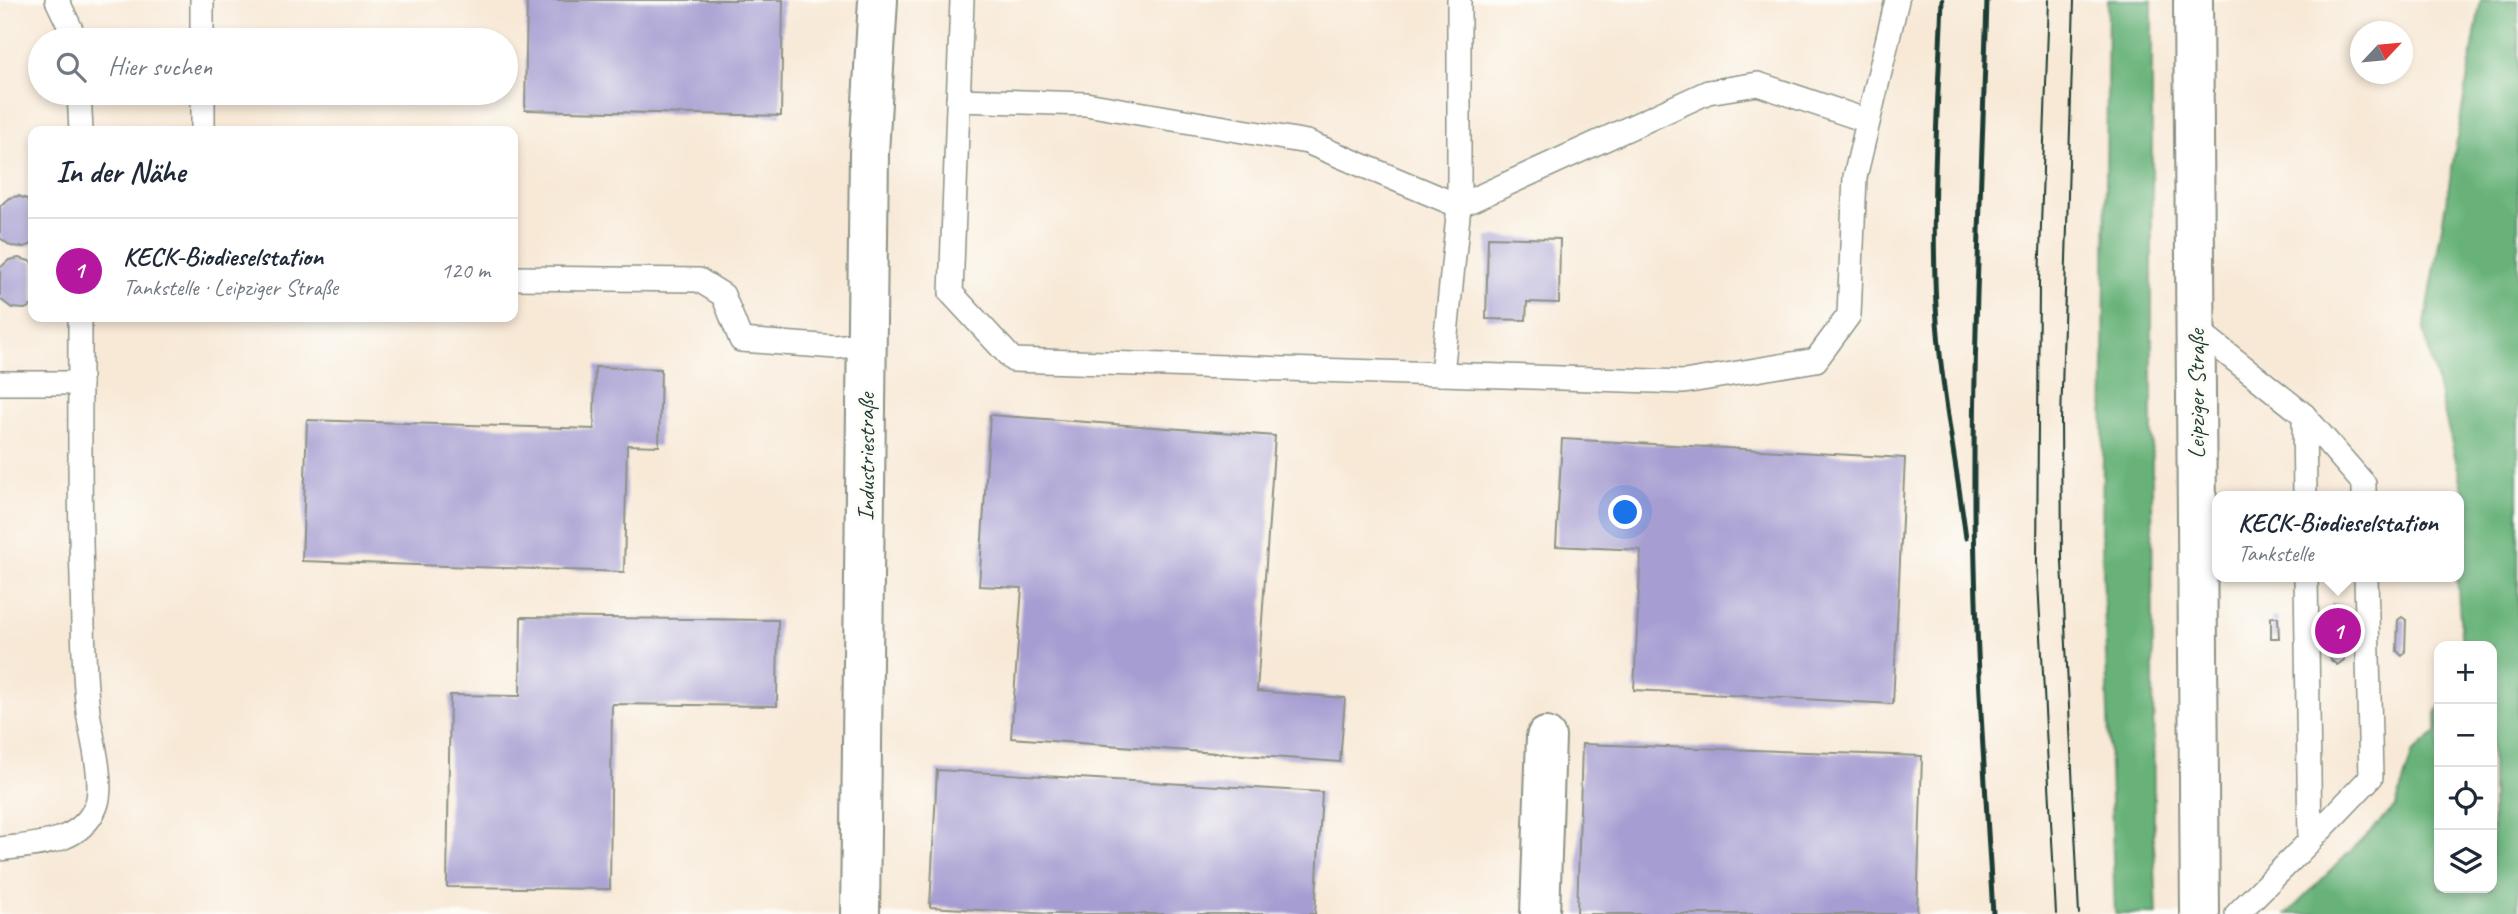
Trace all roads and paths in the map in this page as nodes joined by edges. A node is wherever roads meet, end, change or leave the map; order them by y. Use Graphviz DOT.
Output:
graph roads {
  1 [pos="57,0"];
  2 [pos="202,0"];
  3 [pos="878,0"];
  4 [pos="962,0"];
  5 [pos="1459,0"];
  6 [pos="1897,0"];
  7 [pos="2193,0"];
  8 [pos="70,28"];
  9 [pos="202,28"];
  10 [pos="958,100"];
  11 [pos="80,105"];
  12 [pos="203,105"];
  13 [pos="1868,121"];
  14 [pos="81,126"];
  15 [pos="203,126"];
  16 [pos="1459,206"];
  17 [pos="518,278"];
  18 [pos="80,322"];
  19 [pos="2196,329"];
  20 [pos="868,343"];
  21 [pos="1442,374"];
  22 [pos="0,383"];
  23 [pos="80,383"];
  24 [pos="2304,415"];
  25 [pos="2305,491"];
  26 [pos="2364,491"];
  27 [pos="2306,582"];
  28 [pos="2366,582"];
  29 [pos="1546,737"];
  30 [pos="2310,841"];
  31 [pos="0,849"];
  32 [pos="860,914"];
  33 [pos="1539,914"];
  34 [pos="2200,914"];
  35 [pos="2237,914"];
  1 -- 8 [label="lane"];
  2 -- 9 [label="lane"];
  3 -- 20 [label="street, Industriestraße"];
  4 -- 10 [label="lane"];
  5 -- 16 [label="lane"];
  6 -- 13 [label="lane"];
  7 -- 19 [label="street, Leipziger Straße"];
  10 -- 16 [label="lane"];
  10 -- 21 [label="lane"];
  11 -- 14 [label="lane"];
  12 -- 15 [label="lane"];
  13 -- 16 [label="lane"];
  13 -- 21 [label="lane"];
  16 -- 21 [label="lane"];
  17 -- 20 [label="lane"];
  18 -- 23 [label="lane"];
  19 -- 24 [label="lane"];
  19 -- 34 [label="street, Leipziger Straße"];
  20 -- 32 [label="street, Industriestraße"];
  22 -- 23 [label="lane"];
  23 -- 31 [label="lane"];
  24 -- 25 [label="lane"];
  24 -- 26 [label="lane"];
  27 -- 30 [label="lane"];
  28 -- 30 [label="lane"];
  29 -- 33 [label="street"];
  30 -- 35 [label="lane"];
}
